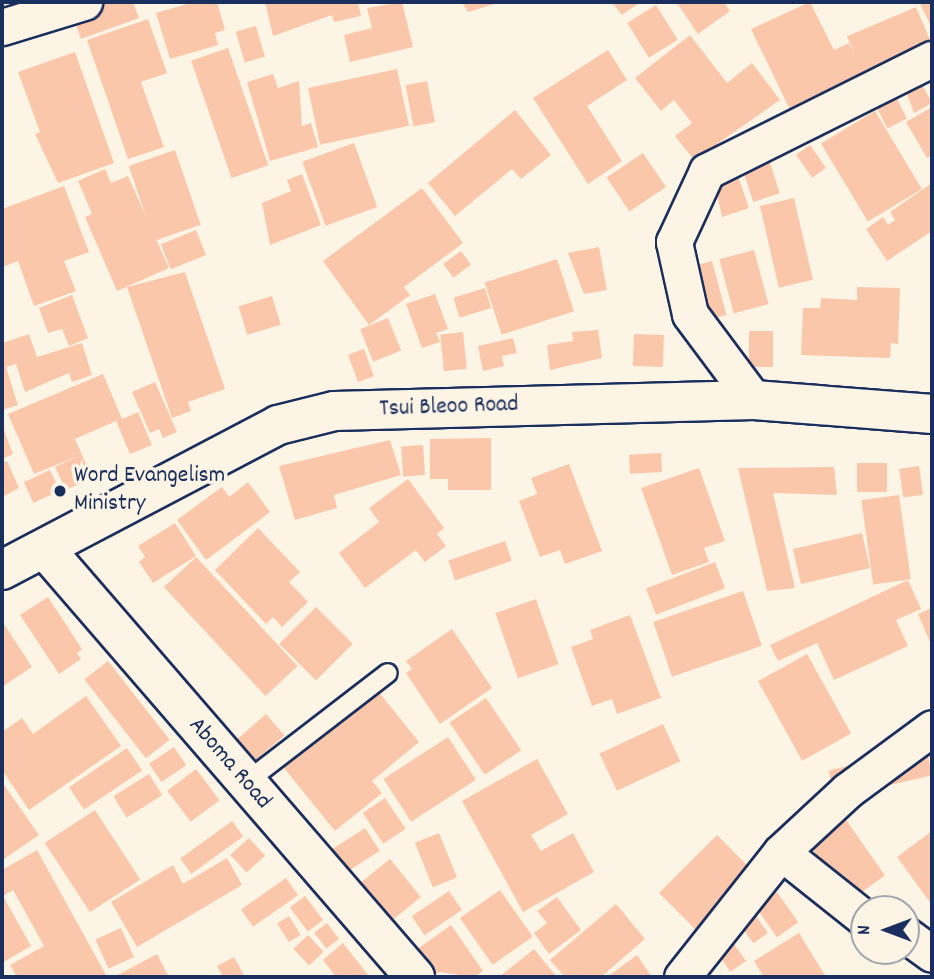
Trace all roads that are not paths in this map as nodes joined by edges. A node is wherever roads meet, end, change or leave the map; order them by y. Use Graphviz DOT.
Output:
graph roads {
  1 [pos="84,2"];
  2 [pos="2,27"];
  3 [pos="932,59"];
  4 [pos="754,400"];
  5 [pos="932,414"];
  6 [pos="45,550"];
  7 [pos="2,570"];
  8 [pos="388,673"];
  9 [pos="932,728"];
  10 [pos="245,783"];
  11 [pos="781,852"];
  12 [pos="850,907"];
  13 [pos="415,977"];
  14 [pos="682,977"];
  1 -- 2 [label="street"];
  3 -- 4 [label="street"];
  4 -- 5 [label="street, Tsui Bleoo Road"];
  4 -- 6 [label="street, Tsui Bleoo Road"];
  6 -- 7 [label="street, Tsui Bleoo Road"];
  6 -- 10 [label="street, Aboma Road"];
  8 -- 10 [label="lane"];
  9 -- 11 [label="street"];
  10 -- 13 [label="street, Aboma Road"];
  11 -- 12 [label="street"];
  11 -- 14 [label="street"];
}
